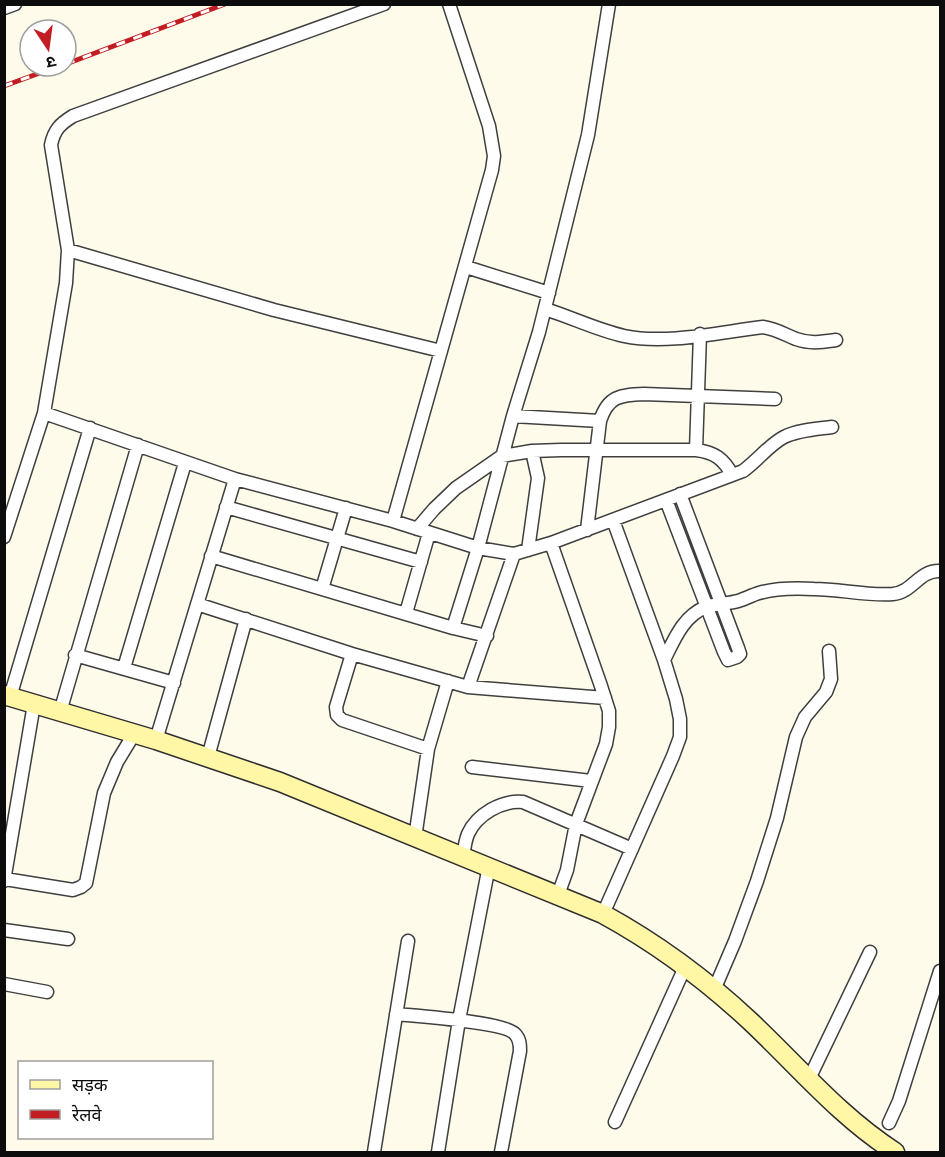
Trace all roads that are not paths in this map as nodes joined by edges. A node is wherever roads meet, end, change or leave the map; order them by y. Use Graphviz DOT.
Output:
graph roads {
  1 [pos="15,4"];
  2 [pos="384,4"];
  3 [pos="449,4"];
  4 [pos="609,4"];
  5 [pos="4,8"];
  6 [pos="68,250"];
  7 [pos="466,267"];
  8 [pos="549,293"];
  9 [pos="545,309"];
  10 [pos="700,334"];
  11 [pos="836,340"];
  12 [pos="441,351"];
  13 [pos="696,396"];
  14 [pos="775,399"];
  15 [pos="44,413"];
  16 [pos="513,416"];
  17 [pos="600,421"];
  18 [pos="832,427"];
  19 [pos="90,428"];
  20 [pos="138,445"];
  21 [pos="595,450"];
  22 [pos="696,450"];
  23 [pos="532,451"];
  24 [pos="502,456"];
  25 [pos="185,463"];
  26 [pos="732,475"];
  27 [pos="235,479"];
  28 [pos="680,494"];
  29 [pos="666,500"];
  30 [pos="226,507"];
  31 [pos="346,508"];
  32 [pos="613,520"];
  33 [pos="393,521"];
  34 [pos="586,530"];
  35 [pos="423,531"];
  36 [pos="4,537"];
  37 [pos="336,538"];
  38 [pos="551,543"];
  39 [pos="478,548"];
  40 [pos="528,550"];
  41 [pos="514,554"];
  42 [pos="212,556"];
  43 [pos="421,562"];
  44 [pos="940,571"];
  45 [pos="322,589"];
  46 [pos="197,604"];
  47 [pos="722,605"];
  48 [pos="706,607"];
  49 [pos="406,614"];
  50 [pos="246,619"];
  51 [pos="453,628"];
  52 [pos="487,636"];
  53 [pos="830,651"];
  54 [pos="352,654"];
  55 [pos="75,655"];
  56 [pos="664,660"];
  57 [pos="124,668"];
  58 [pos="448,681"];
  59 [pos="174,683"];
  60 [pos="468,687"];
  61 [pos="7,696"];
  62 [pos="605,699"];
  63 [pos="34,704"];
  64 [pos="60,712"];
  65 [pos="134,734"];
  66 [pos="156,740"];
  67 [pos="428,749"];
  68 [pos="208,757"];
  69 [pos="472,767"];
  70 [pos="591,781"];
  71 [pos="576,824"];
  72 [pos="415,838"];
  73 [pos="632,849"];
  74 [pos="463,858"];
  75 [pos="489,866"];
  76 [pos="5,880"];
  77 [pos="558,895"];
  78 [pos="603,914"];
  79 [pos="4,930"];
  80 [pos="68,939"];
  81 [pos="408,941"];
  82 [pos="870,952"];
  83 [pos="685,967"];
  84 [pos="940,971"];
  85 [pos="4,984"];
  86 [pos="714,990"];
  87 [pos="47,992"];
  88 [pos="396,1014"];
  89 [pos="459,1020"];
  90 [pos="808,1081"];
  91 [pos="615,1122"];
  92 [pos="883,1131"];
  93 [pos="373,1152"];
  94 [pos="438,1152"];
  95 [pos="501,1152"];
  96 [pos="895,1152"];
  1 -- 5 [label="street"];
  2 -- 6 [label="street"];
  3 -- 7 [label="street"];
  4 -- 8 [label="street"];
  6 -- 12 [label="street"];
  6 -- 15 [label="street"];
  7 -- 8 [label="street"];
  7 -- 12 [label="street"];
  8 -- 9 [label="street"];
  9 -- 10 [label="street"];
  9 -- 16 [label="street"];
  10 -- 11 [label="street"];
  10 -- 13 [label="street"];
  12 -- 33 [label="street"];
  13 -- 14 [label="street"];
  13 -- 17 [label="street"];
  13 -- 22 [label="street"];
  15 -- 19 [label="street"];
  15 -- 36 [label="street"];
  16 -- 17 [label="street"];
  16 -- 24 [label="street"];
  17 -- 21 [label="street"];
  18 -- 26 [label="street"];
  19 -- 20 [label="street"];
  19 -- 61 [label="street"];
  20 -- 25 [label="street"];
  20 -- 55 [label="street"];
  21 -- 22 [label="street"];
  21 -- 23 [label="street"];
  21 -- 34 [label="street"];
  22 -- 26 [label="street"];
  23 -- 24 [label="street"];
  23 -- 40 [label="street"];
  24 -- 35 [label="street"];
  24 -- 39 [label="street"];
  25 -- 27 [label="street"];
  25 -- 57 [label="street"];
  26 -- 28 [label="street"];
  27 -- 30 [label="street"];
  27 -- 31 [label="street"];
  28 -- 29 [label="street"];
  28 -- 47 [label="street"];
  29 -- 32 [label="street"];
  29 -- 48 [label="street"];
  30 -- 37 [label="street"];
  30 -- 42 [label="street"];
  31 -- 33 [label="street"];
  31 -- 37 [label="street"];
  32 -- 34 [label="street"];
  32 -- 56 [label="street"];
  33 -- 35 [label="street"];
  34 -- 38 [label="street"];
  35 -- 39 [label="street"];
  35 -- 43 [label="street"];
  37 -- 43 [label="street"];
  37 -- 45 [label="street"];
  38 -- 40 [label="street"];
  38 -- 62 [label="street"];
  39 -- 41 [label="street"];
  39 -- 51 [label="street"];
  40 -- 41 [label="street"];
  41 -- 52 [label="street"];
  42 -- 45 [label="street"];
  42 -- 46 [label="street"];
  43 -- 49 [label="street"];
  44 -- 47 [label="street"];
  45 -- 49 [label="street"];
  46 -- 50 [label="street"];
  46 -- 59 [label="street"];
  47 -- 48 [label="street"];
  47 -- 48 [label="street"];
  48 -- 56 [label="street"];
  49 -- 51 [label="street"];
  50 -- 54 [label="street"];
  50 -- 68 [label="street"];
  51 -- 52 [label="street"];
  52 -- 60 [label="street"];
  53 -- 86 [label="street"];
  54 -- 58 [label="street"];
  54 -- 67 [label="street"];
  55 -- 57 [label="street"];
  55 -- 64 [label="street"];
  56 -- 73 [label="street"];
  57 -- 59 [label="street"];
  58 -- 60 [label="street"];
  58 -- 67 [label="street"];
  59 -- 66 [label="street"];
  60 -- 62 [label="street"];
  61 -- 63 [label="street"];
  62 -- 70 [label="street"];
  63 -- 64 [label="street"];
  63 -- 76 [label="street"];
  64 -- 65 [label="street"];
  65 -- 66 [label="street"];
  65 -- 76 [label="street"];
  66 -- 68 [label="street"];
  67 -- 72 [label="street"];
  68 -- 72 [label="street"];
  69 -- 70 [label="street"];
  70 -- 71 [label="street"];
  71 -- 73 [label="street"];
  71 -- 74 [label="street"];
  71 -- 77 [label="street"];
  72 -- 74 [label="street"];
  73 -- 78 [label="street"];
  74 -- 75 [label="street"];
  75 -- 77 [label="street"];
  75 -- 89 [label="street"];
  77 -- 78 [label="street"];
  78 -- 83 [label="street"];
  79 -- 80 [label="street"];
  81 -- 88 [label="street"];
  82 -- 90 [label="street"];
  83 -- 86 [label="street"];
  83 -- 91 [label="street"];
  84 -- 92 [label="street"];
  85 -- 87 [label="street"];
  86 -- 90 [label="street"];
  88 -- 89 [label="street"];
  88 -- 93 [label="street"];
  89 -- 94 [label="street"];
  89 -- 95 [label="street"];
  90 -- 92 [label="street"];
  92 -- 96 [label="street"];
}
